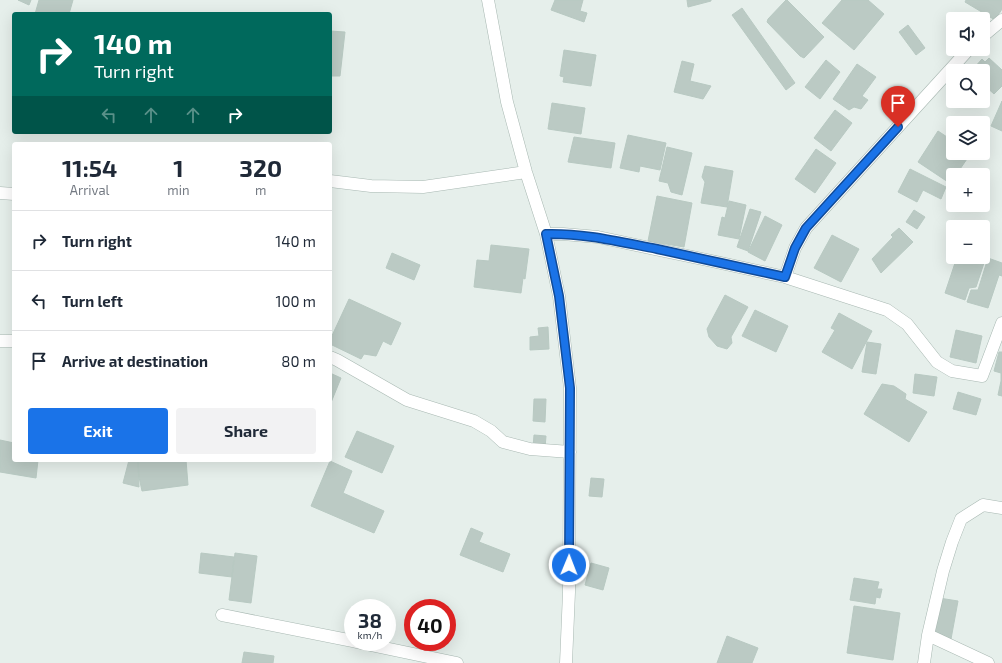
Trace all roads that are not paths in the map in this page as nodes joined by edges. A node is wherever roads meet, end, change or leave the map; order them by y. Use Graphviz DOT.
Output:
graph roads {
  1 [pos="488,0"];
  2 [pos="1002,20"];
  3 [pos="990,30"];
  4 [pos="963,56"];
  5 [pos="526,172"];
  6 [pos="332,181"];
  7 [pos="0,193"];
  8 [pos="12,194"];
  9 [pos="546,234"];
  10 [pos="785,277"];
  11 [pos="1002,323"];
  12 [pos="0,341"];
  13 [pos="12,341"];
  14 [pos="332,358"];
  15 [pos="570,452"];
  16 [pos="1002,508"];
  17 [pos="222,615"];
  18 [pos="928,635"];
  19 [pos="344,639"];
  20 [pos="396,650"];
  21 [pos="457,663"];
  22 [pos="566,663"];
  23 [pos="924,663"];
  24 [pos="988,663"];
  1 -- 5 [label="street"];
  2 -- 3 [label="street"];
  4 -- 10 [label="street"];
  5 -- 6 [label="street"];
  5 -- 9 [label="street"];
  7 -- 8 [label="street"];
  9 -- 10 [label="street"];
  9 -- 15 [label="street"];
  10 -- 11 [label="street"];
  12 -- 13 [label="street"];
  14 -- 15 [label="street"];
  15 -- 22 [label="street"];
  16 -- 18 [label="street"];
  17 -- 19 [label="street"];
  18 -- 23 [label="street"];
  18 -- 24 [label="street"];
  20 -- 21 [label="street"];
}
